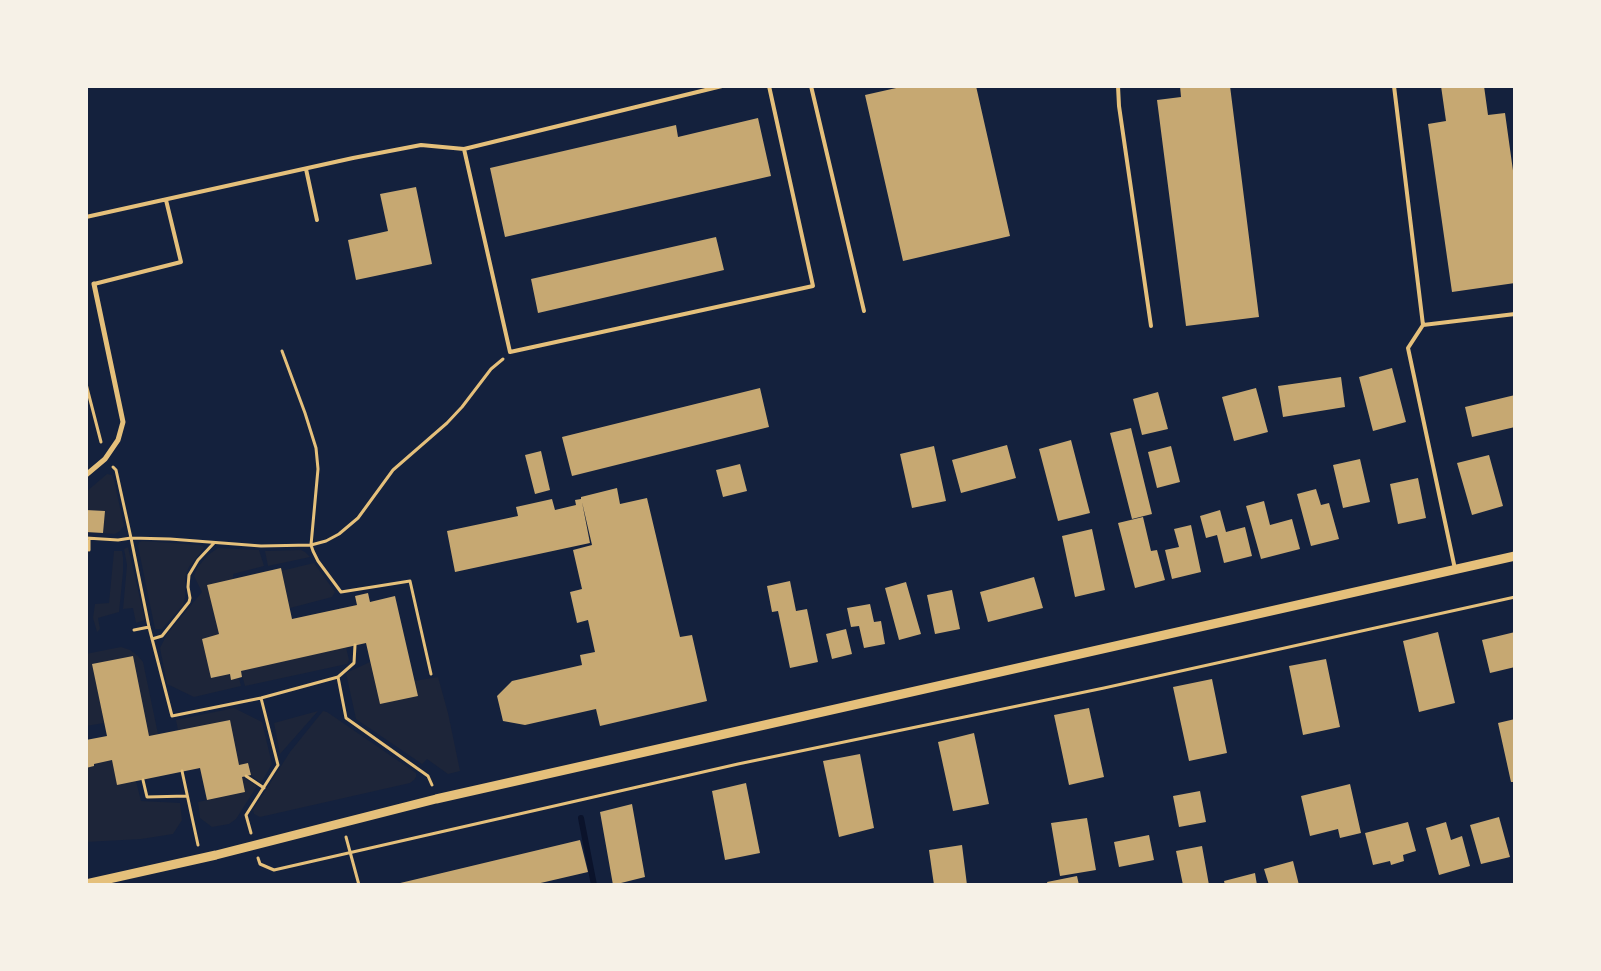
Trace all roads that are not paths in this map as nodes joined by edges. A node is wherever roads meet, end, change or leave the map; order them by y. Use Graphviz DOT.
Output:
graph roads {
  1 [pos="722,86"];
  2 [pos="769,86"];
  3 [pos="811,86"];
  4 [pos="1118,86"];
  5 [pos="1394,86"];
  6 [pos="464,149"];
  7 [pos="306,169"];
  8 [pos="166,200"];
  9 [pos="86,217"];
  10 [pos="317,220"];
  11 [pos="94,284"];
  12 [pos="864,311"];
  13 [pos="1515,314"];
  14 [pos="1423,325"];
  15 [pos="1151,326"];
  16 [pos="86,475"];
  17 [pos="1515,556"];
  18 [pos="1455,569"];
  19 [pos="86,884"];
  1 -- 6 [label="lane"];
  2 -- 6 [label="lane"];
  3 -- 12 [label="lane"];
  4 -- 15 [label="lane"];
  5 -- 14 [label="lane"];
  6 -- 7 [label="lane"];
  7 -- 8 [label="lane"];
  7 -- 10 [label="lane"];
  8 -- 9 [label="lane"];
  8 -- 11 [label="lane"];
  11 -- 16 [label="street"];
  13 -- 14 [label="lane"];
  14 -- 18 [label="lane"];
  17 -- 18 [label="street"];
  18 -- 19 [label="street"];
}
